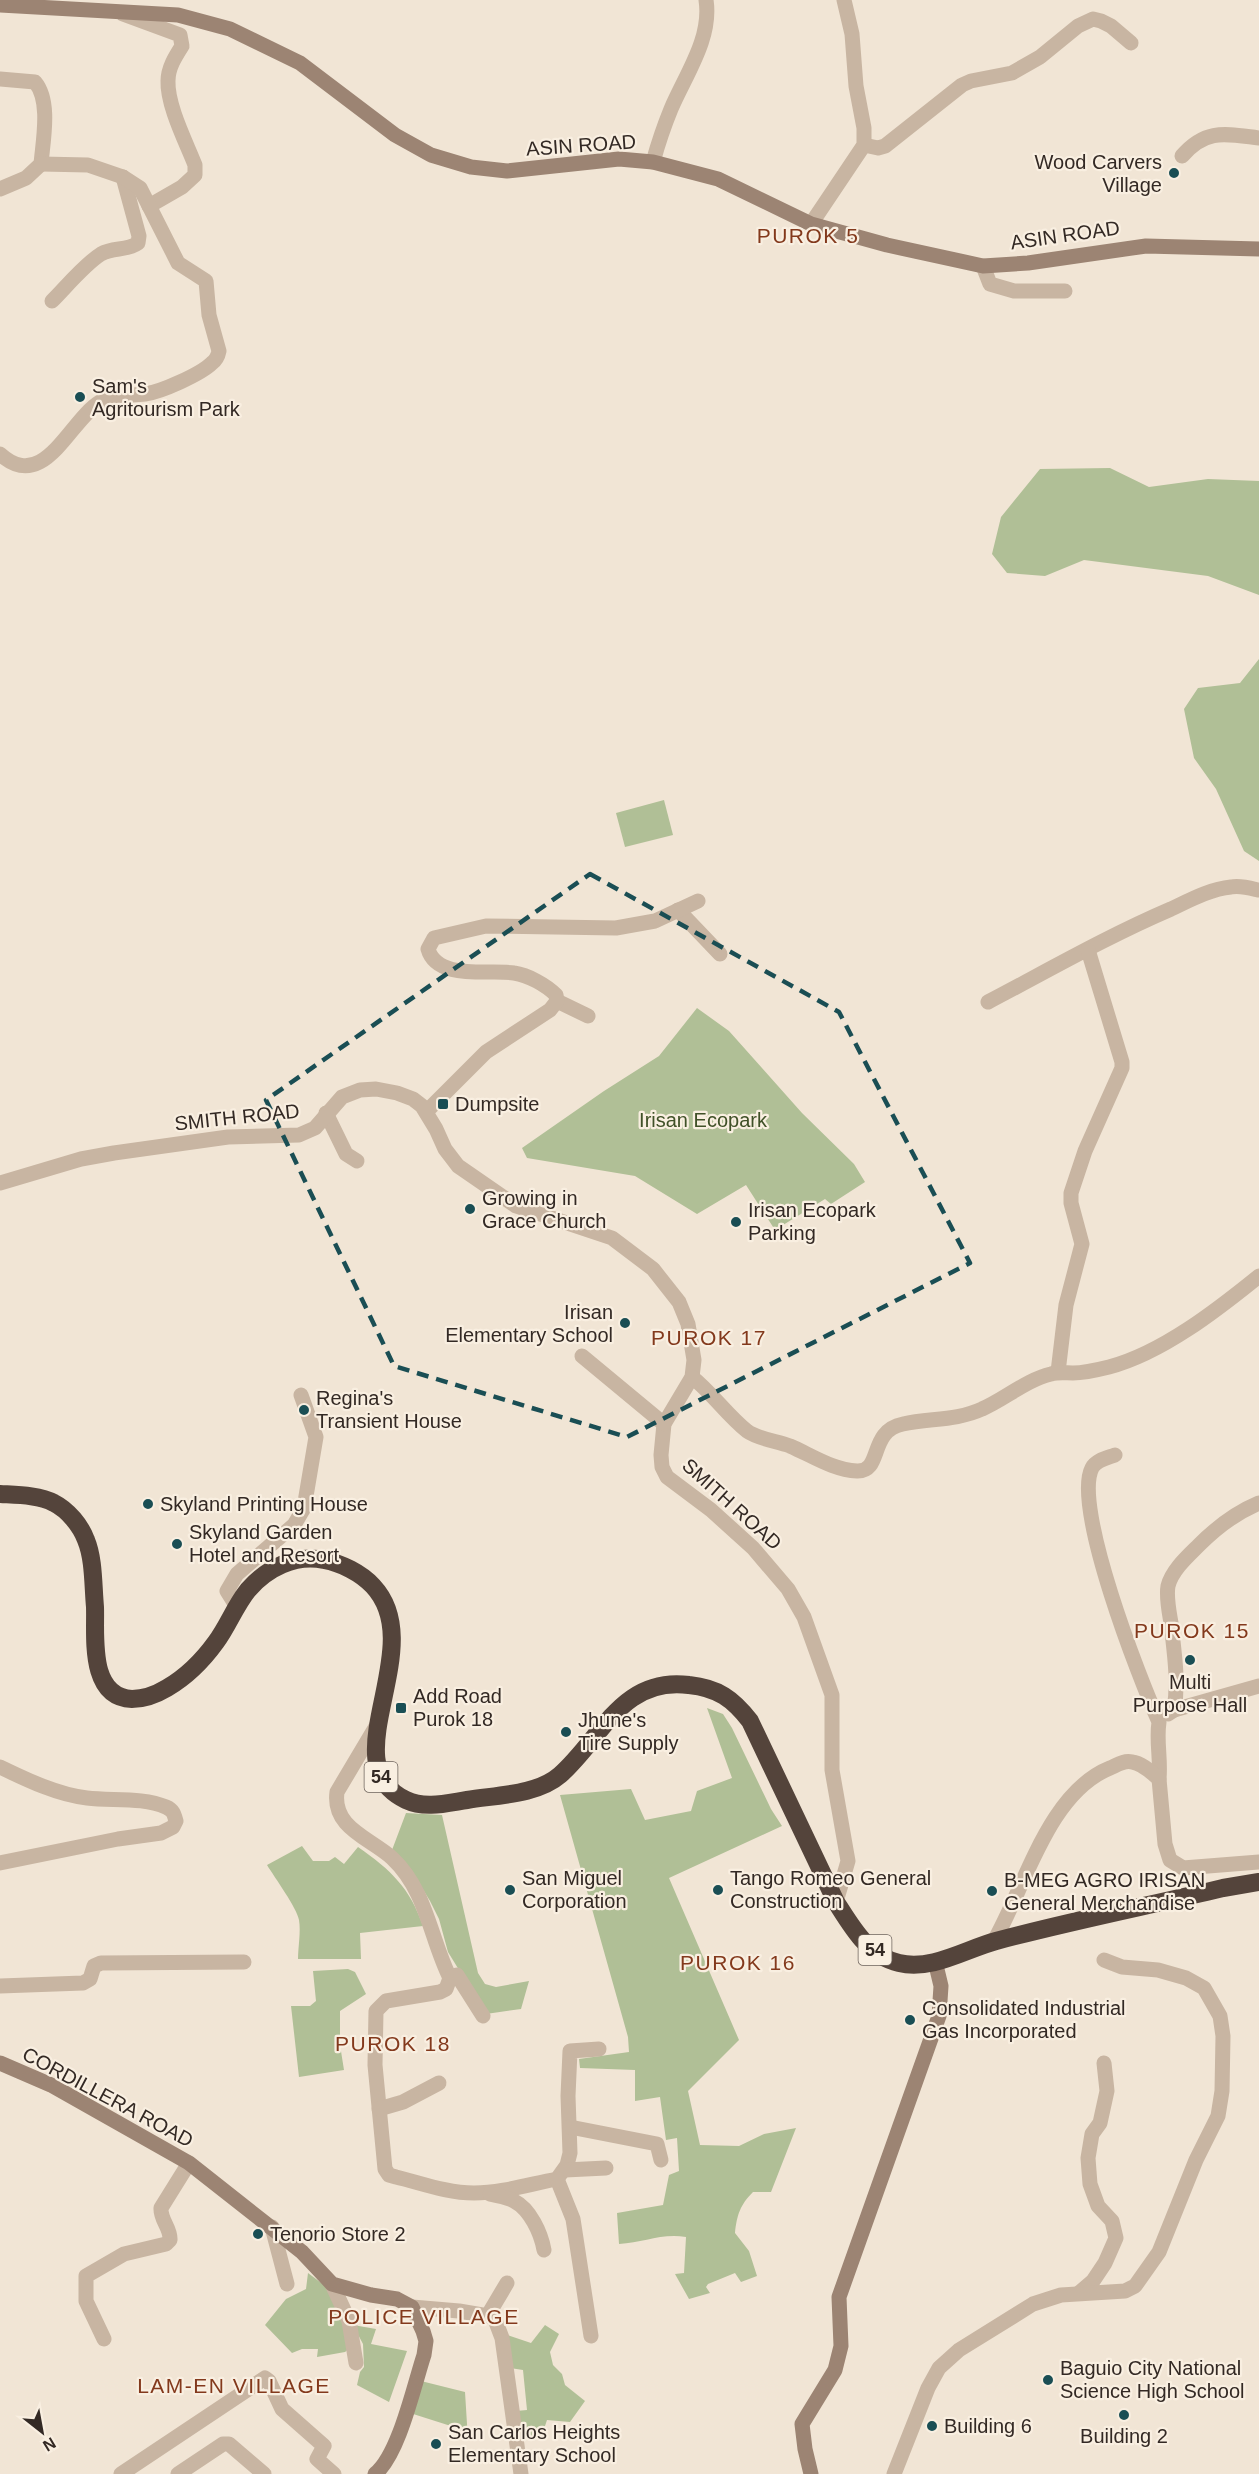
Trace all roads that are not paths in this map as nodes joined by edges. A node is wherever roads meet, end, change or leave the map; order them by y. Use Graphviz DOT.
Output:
graph roads {
  1 [pos="706,0"];
  2 [pos="844,0"];
  3 [pos="0,5"];
  4 [pos="115,11"];
  5 [pos="1131,43"];
  6 [pos="0,79"];
  7 [pos="1259,138"];
  8 [pos="864,145"];
  9 [pos="1182,156"];
  10 [pos="653,162"];
  11 [pos="40,164"];
  12 [pos="123,177"];
  13 [pos="0,189"];
  14 [pos="149,206"];
  15 [pos="811,224"];
  16 [pos="1259,249"];
  17 [pos="983,266"];
  18 [pos="1065,291"];
  19 [pos="52,301"];
  20 [pos="0,454"];
  21 [pos="1258,890"];
  22 [pos="698,901"];
  23 [pos="678,910"];
  24 [pos="1088,950"];
  25 [pos="720,954"];
  26 [pos="557,1001"];
  27 [pos="988,1002"];
  28 [pos="588,1016"];
  29 [pos="427,1111"];
  30 [pos="326,1113"];
  31 [pos="357,1161"];
  32 [pos="0,1183"];
  33 [pos="1259,1276"];
  34 [pos="582,1356"];
  35 [pos="1058,1372"];
  36 [pos="692,1377"];
  37 [pos="301,1395"];
  38 [pos="664,1424"];
  39 [pos="1115,1455"];
  40 [pos="0,1494"];
  41 [pos="1259,1503"];
  42 [pos="237,1606"];
  43 [pos="1259,1686"];
  44 [pos="1174,1710"];
  45 [pos="1159,1722"];
  46 [pos="378,1723"];
  47 [pos="0,1767"];
  48 [pos="1159,1779"];
  49 [pos="1259,1862"];
  50 [pos="0,1863"];
  51 [pos="1259,1882"];
  52 [pos="836,1902"];
  53 [pos="994,1941"];
  54 [pos="1104,1960"];
  55 [pos="935,1961"];
  56 [pos="244,1962"];
  57 [pos="450,1978"];
  58 [pos="0,1986"];
  59 [pos="483,2016"];
  60 [pos="599,2049"];
  61 [pos="0,2063"];
  62 [pos="1104,2063"];
  63 [pos="439,2083"];
  64 [pos="379,2109"];
  65 [pos="570,2127"];
  66 [pos="661,2160"];
  67 [pos="189,2163"];
  68 [pos="606,2168"];
  69 [pos="561,2174"];
  70 [pos="481,2192"];
  71 [pos="272,2227"];
  72 [pos="544,2250"];
  73 [pos="507,2283"];
  74 [pos="287,2284"];
  75 [pos="332,2284"];
  76 [pos="1079,2293"];
  77 [pos="412,2307"];
  78 [pos="488,2315"];
  79 [pos="591,2336"];
  80 [pos="104,2339"];
  81 [pos="356,2363"];
  82 [pos="121,2474"];
  83 [pos="178,2474"];
  84 [pos="264,2474"];
  85 [pos="334,2474"];
  86 [pos="375,2474"];
  87 [pos="521,2474"];
  88 [pos="811,2474"];
  89 [pos="894,2474"];
  1 -- 10 [label="street"];
  2 -- 8 [label="street"];
  3 -- 4 [label="main road, ASIN ROAD"];
  4 -- 10 [label="main road, ASIN ROAD"];
  4 -- 14 [label="street"];
  5 -- 8 [label="street"];
  6 -- 11 [label="street"];
  7 -- 9 [label="street"];
  8 -- 15 [label="street"];
  10 -- 15 [label="main road, ASIN ROAD"];
  11 -- 12 [label="street"];
  11 -- 13 [label="street"];
  12 -- 14 [label="street"];
  12 -- 19 [label="street"];
  14 -- 20 [label="street"];
  15 -- 17 [label="main road, ASIN ROAD"];
  16 -- 17 [label="main road, ASIN ROAD"];
  17 -- 18 [label="street"];
  21 -- 24 [label="street"];
  22 -- 23 [label="street"];
  23 -- 25 [label="street"];
  23 -- 26 [label="street"];
  24 -- 27 [label="street"];
  24 -- 35 [label="street"];
  26 -- 28 [label="street"];
  26 -- 29 [label="street"];
  29 -- 30 [label="street, SMITH ROAD"];
  29 -- 36 [label="street"];
  30 -- 31 [label="street"];
  30 -- 32 [label="street, SMITH ROAD"];
  33 -- 35 [label="street"];
  34 -- 38 [label="street"];
  35 -- 36 [label="street"];
  36 -- 38 [label="street, SMITH ROAD"];
  37 -- 42 [label="street"];
  38 -- 52 [label="street, SMITH ROAD"];
  39 -- 45 [label="street"];
  40 -- 42 [label="highway, 54"];
  41 -- 44 [label="street"];
  42 -- 46 [label="highway, 54"];
  43 -- 44 [label="street"];
  44 -- 45 [label="street"];
  45 -- 48 [label="street"];
  46 -- 52 [label="highway, 54"];
  46 -- 57 [label="street"];
  47 -- 50 [label="street"];
  48 -- 49 [label="street"];
  48 -- 53 [label="street"];
  51 -- 53 [label="highway, 54"];
  52 -- 55 [label="highway, 54"];
  53 -- 55 [label="highway, 54"];
  54 -- 76 [label="street"];
  55 -- 88 [label="main road"];
  56 -- 58 [label="street"];
  57 -- 59 [label="street"];
  57 -- 64 [label="street"];
  60 -- 65 [label="street"];
  61 -- 67 [label="main road, CORDILLERA ROAD"];
  62 -- 76 [label="street"];
  63 -- 64 [label="street"];
  64 -- 70 [label="street"];
  65 -- 66 [label="street"];
  65 -- 69 [label="street"];
  67 -- 71 [label="main road, CORDILLERA ROAD"];
  67 -- 80 [label="street"];
  68 -- 69 [label="street"];
  69 -- 70 [label="street"];
  69 -- 79 [label="street"];
  70 -- 72 [label="street"];
  71 -- 74 [label="street"];
  71 -- 75 [label="main road, CORDILLERA ROAD"];
  73 -- 78 [label="street"];
  75 -- 77 [label="main road"];
  75 -- 81 [label="street, CORDILLERA ROAD"];
  76 -- 89 [label="street"];
  77 -- 78 [label="street"];
  77 -- 86 [label="main road"];
  78 -- 87 [label="street"];
  82 -- 85 [label="street"];
  83 -- 84 [label="street"];
}
